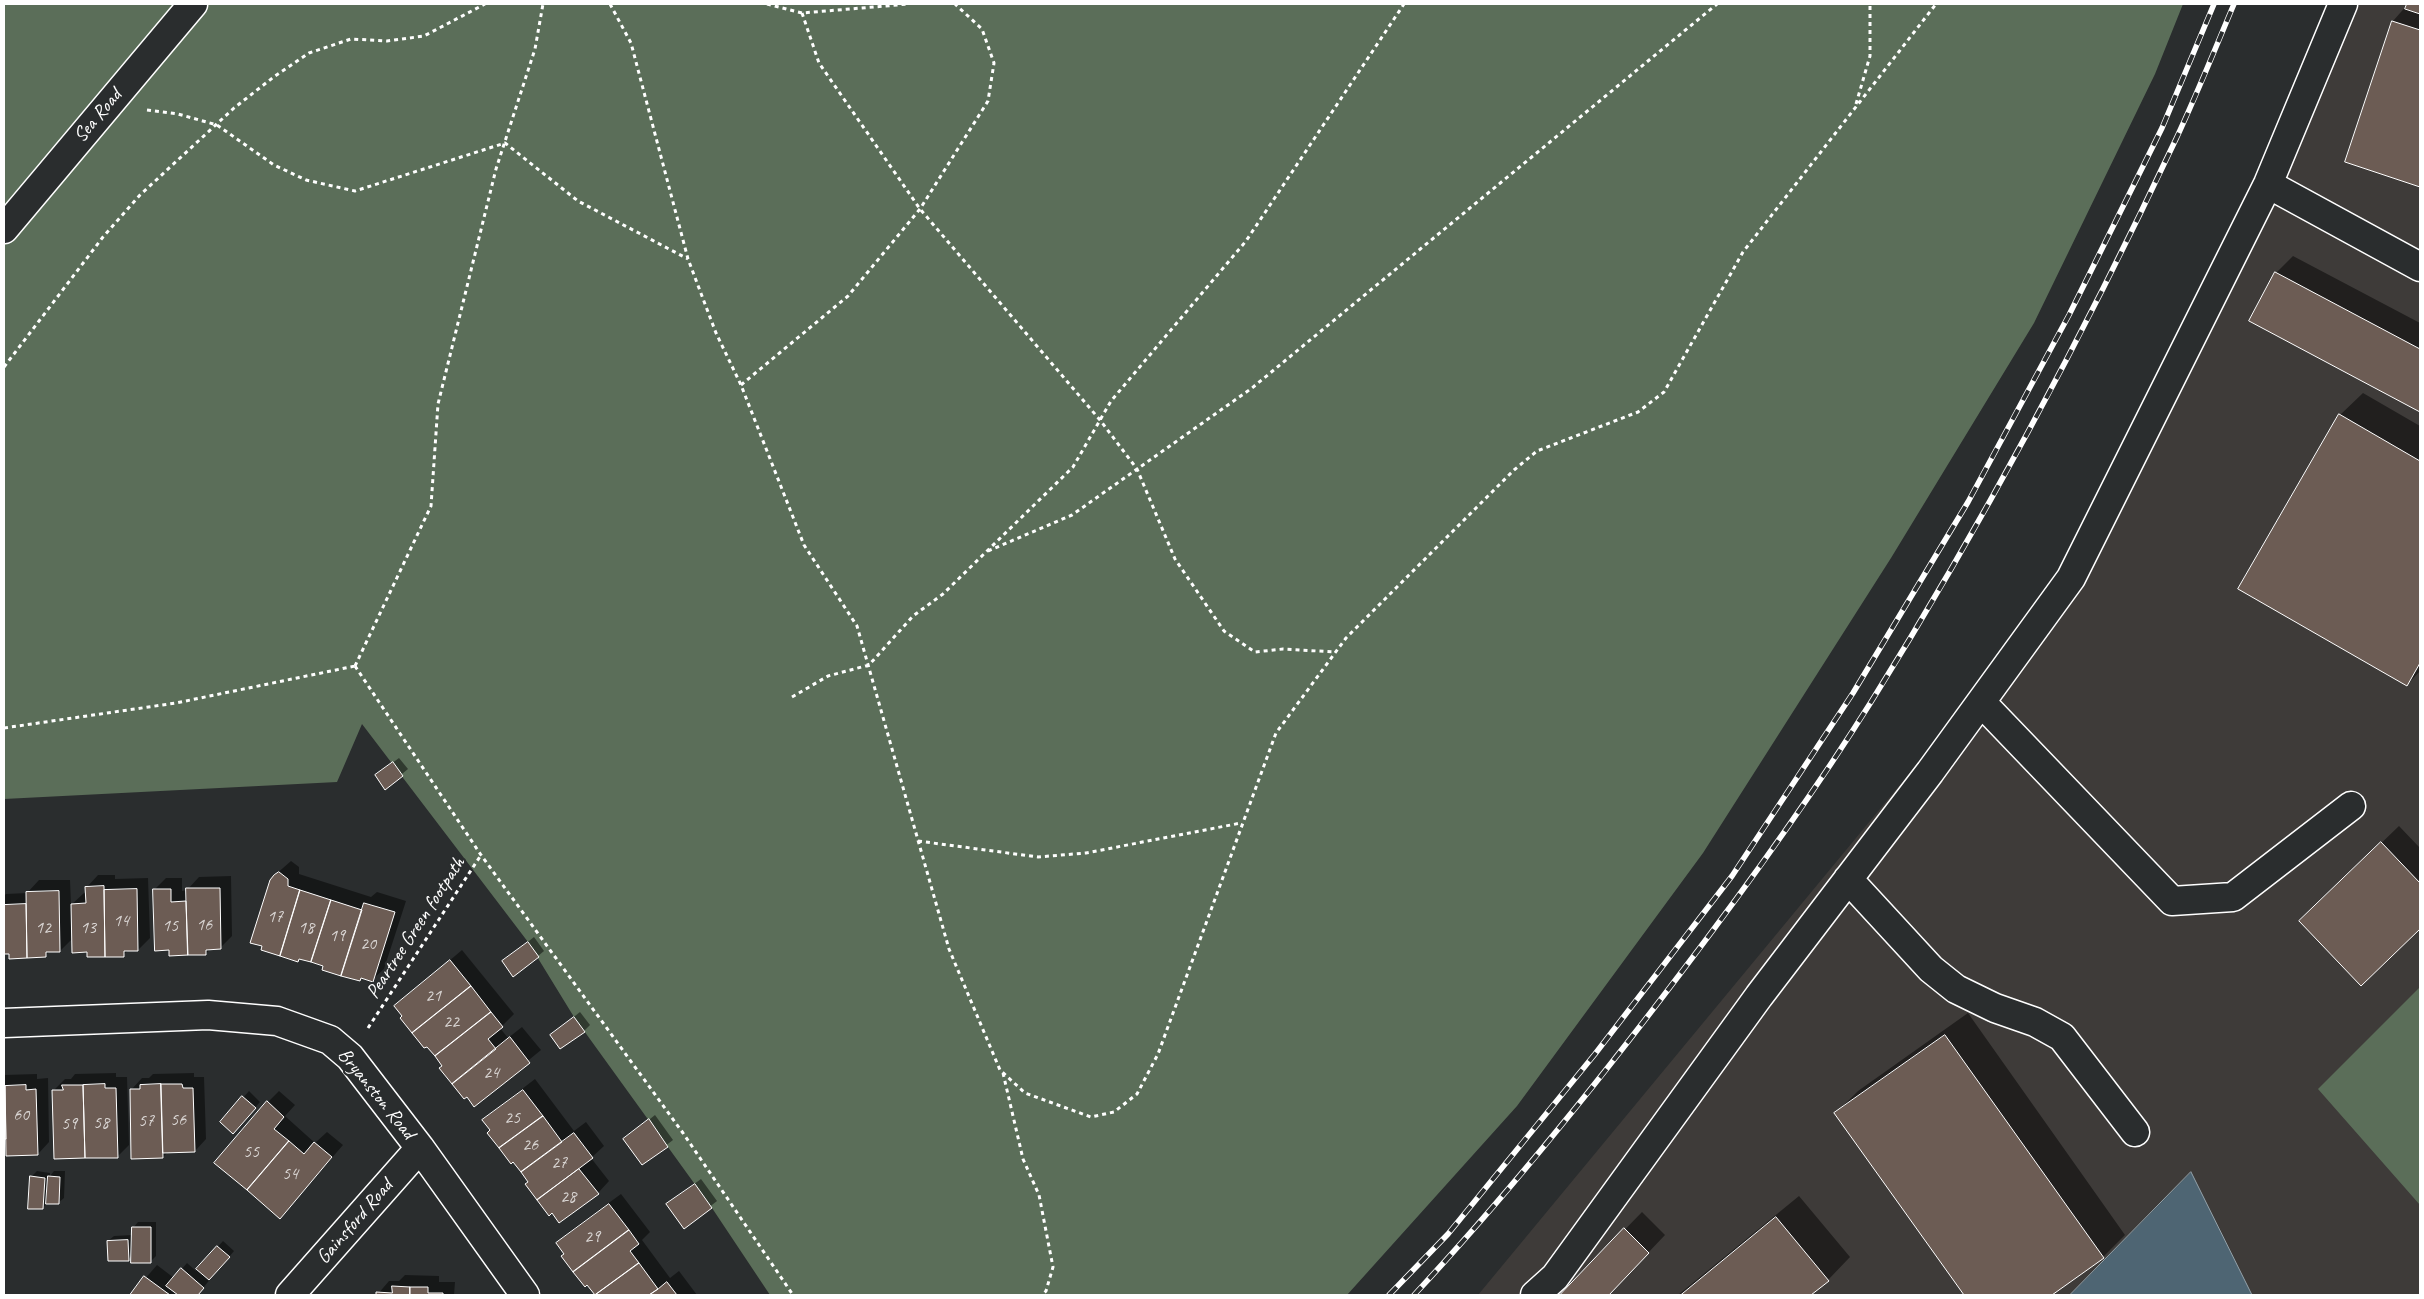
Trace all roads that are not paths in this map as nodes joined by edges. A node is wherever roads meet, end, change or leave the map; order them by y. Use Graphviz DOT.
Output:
graph roads {
  1 [pos="193,4"];
  2 [pos="2343,4"];
  3 [pos="2268,184"];
  4 [pos="4,229"];
  5 [pos="2420,267"];
  6 [pos="1981,702"];
  7 [pos="2351,806"];
  8 [pos="1848,880"];
  9 [pos="4,1023"];
  10 [pos="2135,1132"];
  11 [pos="420,1148"];
  12 [pos="290,1295"];
  13 [pos="525,1295"];
  14 [pos="1535,1295"];
  1 -- 4 [label="street, Sea Road"];
  2 -- 3 [label="street"];
  3 -- 5 [label="street"];
  3 -- 6 [label="street"];
  6 -- 7 [label="street"];
  6 -- 8 [label="street"];
  8 -- 10 [label="street"];
  8 -- 14 [label="street"];
  9 -- 11 [label="street, Bryanston Road"];
  11 -- 12 [label="street, Gainsford Road"];
  11 -- 13 [label="street, Bryanston Road"];
}
